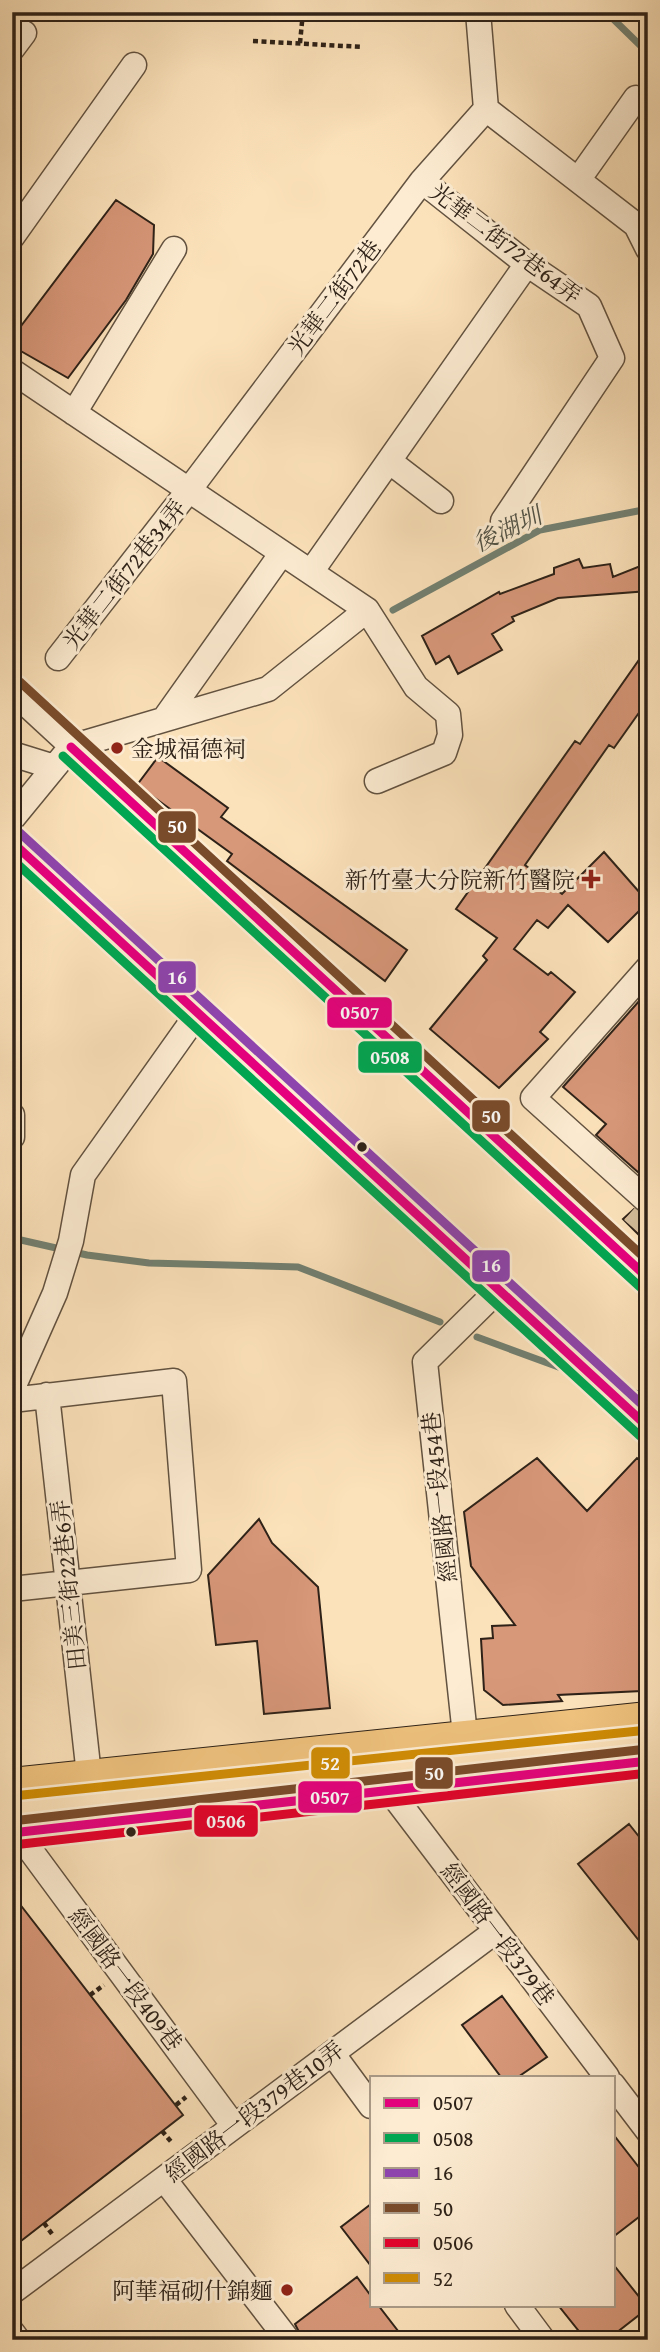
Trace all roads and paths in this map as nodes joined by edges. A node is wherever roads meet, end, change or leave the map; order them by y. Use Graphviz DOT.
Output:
graph roads {
  1 [pos="303,12"];
  2 [pos="478,12"];
  3 [pos="253,41"];
  4 [pos="300,43"];
  5 [pos="363,47"];
  6 [pos="134,65"];
  7 [pos="636,98"];
  8 [pos="486,109"];
  9 [pos="578,180"];
  10 [pos="422,181"];
  11 [pos="12,237"];
  12 [pos="174,249"];
  13 [pos="648,249"];
  14 [pos="527,264"];
  15 [pos="12,371"];
  16 [pos="74,413"];
  17 [pos="389,461"];
  18 [pos="189,490"];
  19 [pos="441,501"];
  20 [pos="503,521"];
  21 [pos="282,553"];
  22 [pos="311,572"];
  23 [pos="367,610"];
  24 [pos="58,658"];
  25 [pos="12,691"];
  26 [pos="165,718"];
  27 [pos="71,747"];
  28 [pos="12,754"];
  29 [pos="54,767"];
  30 [pos="377,781"];
  31 [pos="12,819"];
  32 [pos="12,842"];
  33 [pos="648,968"];
  34 [pos="198,1013"];
  35 [pos="638,1205"];
  36 [pos="648,1278"];
  37 [pos="499,1289"];
  38 [pos="12,1390"];
  39 [pos="47,1395"];
  40 [pos="12,1400"];
  41 [pos="648,1427"];
  42 [pos="68,1583"];
  43 [pos="12,1588"];
  44 [pos="648,1718"];
  45 [pos="465,1735"];
  46 [pos="648,1761"];
  47 [pos="89,1776"];
  48 [pos="12,1784"];
  49 [pos="390,1791"];
  50 [pos="14,1832"];
  51 [pos="496,1931"];
  52 [pos="332,2053"];
  53 [pos="606,2076"];
  54 [pos="614,2086"];
  55 [pos="370,2105"];
  56 [pos="234,2126"];
  57 [pos="648,2131"];
  58 [pos="164,2179"];
  59 [pos="12,2292"];
  60 [pos="518,2306"];
  61 [pos="12,2332"];
  62 [pos="18,2340"];
  63 [pos="288,2340"];
  64 [pos="543,2340"];
  1 -- 4 [label="path"];
  2 -- 8 [label="street"];
  3 -- 4 [label="path"];
  4 -- 5 [label="path"];
  6 -- 11 [label="street"];
  7 -- 9 [label="street"];
  8 -- 9 [label="street"];
  8 -- 10 [label="street, 光華二街72巷"];
  9 -- 13 [label="street"];
  10 -- 14 [label="street, 光華二街72巷64弄"];
  10 -- 18 [label="street, 光華二街72巷"];
  12 -- 16 [label="street"];
  14 -- 17 [label="street"];
  14 -- 20 [label="street, 光華二街72巷64弄"];
  15 -- 16 [label="street"];
  16 -- 18 [label="street"];
  17 -- 19 [label="street"];
  17 -- 22 [label="street"];
  18 -- 21 [label="street"];
  18 -- 24 [label="street, 光華二街72巷34弄"];
  21 -- 22 [label="street"];
  21 -- 26 [label="street"];
  22 -- 23 [label="street"];
  23 -- 26 [label="street"];
  23 -- 30 [label="street"];
  25 -- 27 [label="street"];
  26 -- 27 [label="street"];
  27 -- 29 [label="street"];
  27 -- 36 [label="street"];
  28 -- 29 [label="street"];
  29 -- 31 [label="street"];
  32 -- 34 [label="street"];
  33 -- 35 [label="street"];
  34 -- 37 [label="street"];
  34 -- 38 [label="street"];
  37 -- 41 [label="street"];
  37 -- 45 [label="street, 經國路一段454巷"];
  39 -- 40 [label="street"];
  39 -- 42 [label="street, 田美三街22巷6弄"];
  39 -- 42 [label="street"];
  42 -- 43 [label="street"];
  42 -- 47 [label="street, 田美三街22巷6弄"];
  44 -- 45 [label="main road"];
  45 -- 47 [label="main road"];
  46 -- 49 [label="main road"];
  47 -- 48 [label="main road"];
  49 -- 50 [label="main road"];
  49 -- 51 [label="street, 經國路一段379巷"];
  50 -- 56 [label="street, 經國路一段409巷"];
  51 -- 52 [label="street, 經國路一段379巷10弄"];
  51 -- 53 [label="street, 經國路一段379巷"];
  52 -- 55 [label="street"];
  52 -- 56 [label="street, 經國路一段379巷10弄"];
  54 -- 57 [label="street"];
  56 -- 58 [label="street, 經國路一段379巷10弄"];
  58 -- 59 [label="street, 經國路一段379巷10弄"];
  58 -- 63 [label="street"];
  60 -- 64 [label="street"];
  61 -- 62 [label="street"];
}
